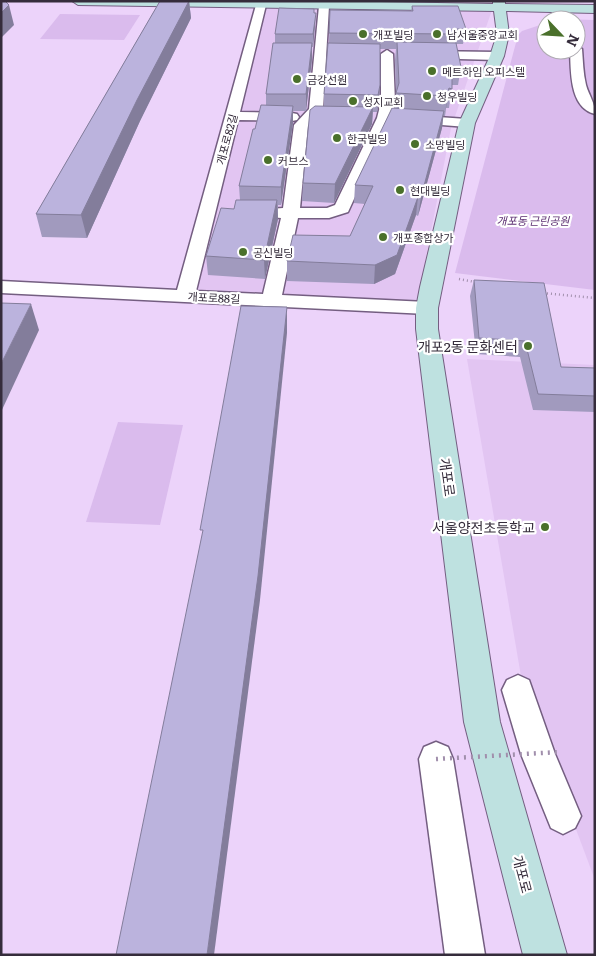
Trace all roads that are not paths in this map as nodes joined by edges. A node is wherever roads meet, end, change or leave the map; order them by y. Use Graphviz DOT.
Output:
graph roads {
  1 [pos="78,1"];
  2 [pos="561,1"];
  3 [pos="595,2"];
  4 [pos="261,5"];
  5 [pos="500,5"];
  6 [pos="324,6"];
  7 [pos="595,9"];
  8 [pos="387,54"];
  9 [pos="417,54"];
  10 [pos="497,56"];
  11 [pos="579,60"];
  12 [pos="595,110"];
  13 [pos="233,116"];
  14 [pos="311,117"];
  15 [pos="329,118"];
  16 [pos="366,118"];
  17 [pos="384,118"];
  18 [pos="466,123"];
  19 [pos="207,211"];
  20 [pos="226,212"];
  21 [pos="263,213"];
  22 [pos="291,213"];
  23 [pos="1,287"];
  24 [pos="185,296"];
  25 [pos="271,300"];
  26 [pos="427,308"];
  27 [pos="518,690"];
  28 [pos="436,759"];
  29 [pos="563,816"];
  30 [pos="465,955"];
  31 [pos="545,955"];
  1 -- 4 [label="street"];
  2 -- 3 [label="street"];
  4 -- 6 [label="street"];
  4 -- 13 [label="street, 개포로82길"];
  5 -- 6 [label="street"];
  5 -- 7 [label="street"];
  5 -- 10 [label="street, 개포로"];
  6 -- 14 [label="street"];
  8 -- 17 [label="street"];
  9 -- 10 [label="street"];
  10 -- 18 [label="street, 개포로"];
  11 -- 12 [label="street"];
  13 -- 14 [label="street"];
  13 -- 19 [label="street, 개포로82길"];
  14 -- 15 [label="street"];
  14 -- 22 [label="street"];
  16 -- 17 [label="street"];
  17 -- 18 [label="street"];
  17 -- 22 [label="street"];
  18 -- 26 [label="street, 개포로"];
  19 -- 20 [label="street"];
  19 -- 24 [label="street, 개포로82길"];
  21 -- 22 [label="street"];
  22 -- 25 [label="street"];
  23 -- 24 [label="street, 개포로88길"];
  24 -- 25 [label="street, 개포로88길"];
  25 -- 26 [label="street, 개포로88길"];
  26 -- 31 [label="street, 개포로"];
  27 -- 29 [label="street"];
  28 -- 30 [label="street"];
}
